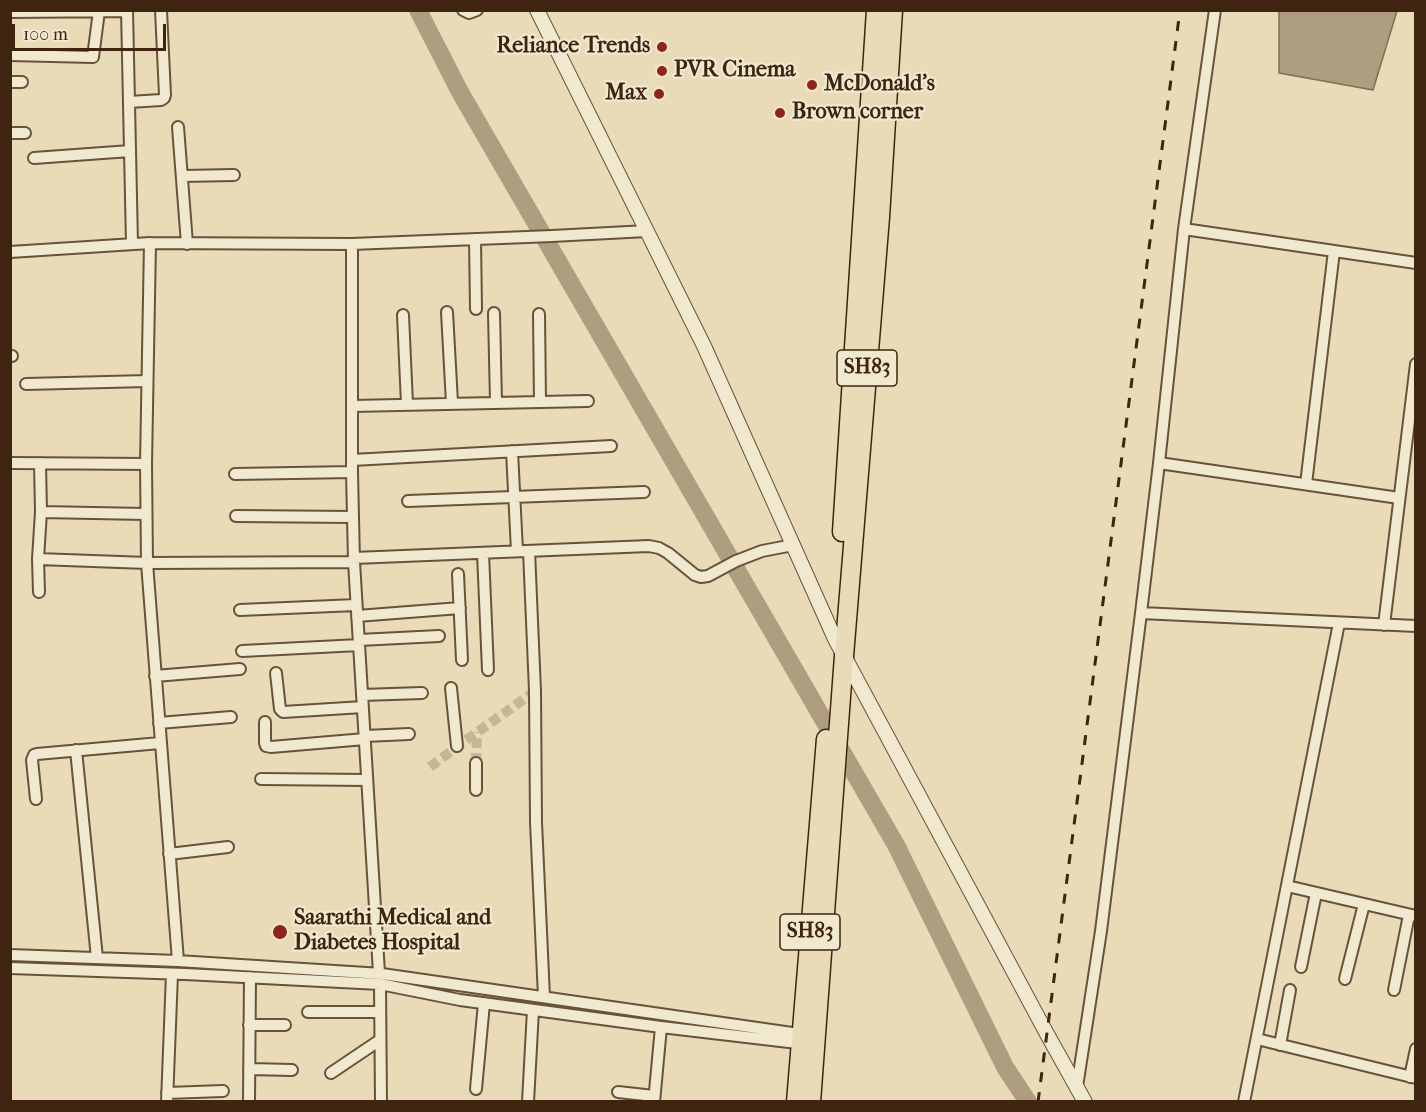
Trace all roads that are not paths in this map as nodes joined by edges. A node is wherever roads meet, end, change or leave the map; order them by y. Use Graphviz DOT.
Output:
graph roads {
  1 [pos="161,10"];
  2 [pos="464,10"];
  3 [pos="477,10"];
  4 [pos="537,10"];
  5 [pos="876,10"];
  6 [pos="893,10"];
  7 [pos="1215,10"];
  8 [pos="99,11"];
  9 [pos="127,11"];
  10 [pos="10,12"];
  11 [pos="10,55"];
  12 [pos="881,65"];
  13 [pos="129,102"];
  14 [pos="178,127"];
  15 [pos="10,133"];
  16 [pos="24,133"];
  17 [pos="130,151"];
  18 [pos="34,158"];
  19 [pos="234,175"];
  20 [pos="182,176"];
  21 [pos="1184,229"];
  22 [pos="647,231"];
  23 [pos="475,239"];
  24 [pos="150,243"];
  25 [pos="187,243"];
  26 [pos="132,244"];
  27 [pos="352,244"];
  28 [pos="1334,251"];
  29 [pos="10,252"];
  30 [pos="1416,263"];
  31 [pos="476,309"];
  32 [pos="447,312"];
  33 [pos="494,313"];
  34 [pos="539,314"];
  35 [pos="403,315"];
  36 [pos="1416,364"];
  37 [pos="147,381"];
  38 [pos="26,384"];
  39 [pos="588,401"];
  40 [pos="540,402"];
  41 [pos="496,403"];
  42 [pos="407,404"];
  43 [pos="452,404"];
  44 [pos="352,406"];
  45 [pos="611,446"];
  46 [pos="512,451"];
  47 [pos="352,460"];
  48 [pos="10,463"];
  49 [pos="40,463"];
  50 [pos="1159,463"];
  51 [pos="146,464"];
  52 [pos="352,472"];
  53 [pos="235,474"];
  54 [pos="1306,484"];
  55 [pos="644,492"];
  56 [pos="515,497"];
  57 [pos="1399,498"];
  58 [pos="408,501"];
  59 [pos="41,512"];
  60 [pos="146,513"];
  61 [pos="236,516"];
  62 [pos="353,517"];
  63 [pos="793,544"];
  64 [pos="517,551"];
  65 [pos="529,551"];
  66 [pos="483,553"];
  67 [pos="38,559"];
  68 [pos="354,560"];
  69 [pos="147,563"];
  70 [pos="458,574"];
  71 [pos="39,592"];
  72 [pos="460,608"];
  73 [pos="240,610"];
  74 [pos="357,610"];
  75 [pos="1141,614"];
  76 [pos="1339,623"];
  77 [pos="1384,625"];
  78 [pos="1416,626"];
  79 [pos="439,636"];
  80 [pos="835,639"];
  81 [pos="359,643"];
  82 [pos="242,651"];
  83 [pos="844,656"];
  84 [pos="462,660"];
  85 [pos="240,669"];
  86 [pos="488,670"];
  87 [pos="276,673"];
  88 [pos="155,676"];
  89 [pos="451,688"];
  90 [pos="422,693"];
  91 [pos="362,701"];
  92 [pos="231,717"];
  93 [pos="265,722"];
  94 [pos="834,722"];
  95 [pos="159,723"];
  96 [pos="409,734"];
  97 [pos="365,738"];
  98 [pos="160,743"];
  99 [pos="457,746"];
  100 [pos="76,750"];
  101 [pos="476,764"];
  102 [pos="261,779"];
  103 [pos="367,780"];
  104 [pos="476,790"];
  105 [pos="36,799"];
  106 [pos="228,847"];
  107 [pos="169,854"];
  108 [pos="1287,886"];
  109 [pos="1316,893"];
  110 [pos="1364,904"];
  111 [pos="1413,915"];
  112 [pos="10,955"];
  113 [pos="97,958"];
  114 [pos="178,961"];
  115 [pos="1302,967"];
  116 [pos="10,968"];
  117 [pos="172,974"];
  118 [pos="250,977"];
  119 [pos="380,978"];
  120 [pos="1345,979"];
  121 [pos="1290,990"];
  122 [pos="1394,990"];
  123 [pos="544,997"];
  124 [pos="484,1003"];
  125 [pos="533,1010"];
  126 [pos="308,1012"];
  127 [pos="379,1012"];
  128 [pos="249,1025"];
  129 [pos="285,1025"];
  130 [pos="661,1027"];
  131 [pos="1257,1039"];
  132 [pos="380,1040"];
  133 [pos="809,1040"];
  134 [pos="1280,1045"];
  135 [pos="1416,1049"];
  136 [pos="249,1069"];
  137 [pos="292,1070"];
  138 [pos="331,1073"];
  139 [pos="1413,1077"];
  140 [pos="1077,1087"];
  141 [pos="476,1089"];
  142 [pos="223,1092"];
  143 [pos="618,1092"];
  144 [pos="167,1097"];
  145 [pos="654,1099"];
  146 [pos="249,1101"];
  147 [pos="381,1101"];
  148 [pos="528,1101"];
  149 [pos="796,1101"];
  150 [pos="811,1101"];
  151 [pos="1085,1101"];
  152 [pos="1244,1101"];
  1 -- 13 [label="street"];
  2 -- 3 [label="street"];
  4 -- 22 [label="street"];
  5 -- 12 [label="main road, SH83"];
  6 -- 12 [label="main road, SH83"];
  7 -- 21 [label="street"];
  8 -- 9 [label="street"];
  8 -- 10 [label="street"];
  8 -- 11 [label="street"];
  9 -- 13 [label="street"];
  12 -- 80 [label="main road, SH83"];
  12 -- 83 [label="main road, SH83"];
  13 -- 17 [label="street"];
  14 -- 20 [label="street"];
  15 -- 16 [label="street"];
  17 -- 18 [label="street"];
  17 -- 26 [label="street"];
  19 -- 20 [label="street"];
  20 -- 25 [label="street"];
  21 -- 28 [label="street"];
  21 -- 50 [label="street"];
  22 -- 23 [label="street"];
  22 -- 63 [label="street"];
  23 -- 27 [label="street"];
  23 -- 31 [label="street"];
  24 -- 25 [label="street"];
  24 -- 26 [label="street"];
  24 -- 37 [label="street"];
  25 -- 27 [label="street"];
  26 -- 29 [label="street"];
  27 -- 44 [label="street"];
  28 -- 30 [label="street"];
  28 -- 54 [label="street"];
  32 -- 43 [label="street"];
  33 -- 41 [label="street"];
  34 -- 40 [label="street"];
  35 -- 42 [label="street"];
  36 -- 57 [label="street"];
  37 -- 38 [label="street"];
  37 -- 51 [label="street"];
  39 -- 40 [label="street"];
  40 -- 41 [label="street"];
  41 -- 43 [label="street"];
  42 -- 43 [label="street"];
  42 -- 44 [label="street"];
  44 -- 47 [label="street"];
  45 -- 46 [label="street"];
  46 -- 47 [label="street"];
  46 -- 56 [label="street"];
  47 -- 52 [label="street"];
  48 -- 49 [label="street"];
  49 -- 51 [label="street"];
  49 -- 59 [label="street"];
  50 -- 54 [label="street"];
  50 -- 75 [label="street"];
  51 -- 60 [label="street"];
  52 -- 53 [label="street"];
  52 -- 62 [label="street"];
  54 -- 57 [label="street"];
  55 -- 56 [label="street"];
  56 -- 58 [label="street"];
  56 -- 64 [label="street"];
  57 -- 77 [label="street"];
  59 -- 60 [label="street"];
  59 -- 67 [label="street"];
  60 -- 69 [label="street"];
  61 -- 62 [label="street"];
  62 -- 68 [label="street"];
  63 -- 65 [label="street"];
  63 -- 80 [label="street"];
  64 -- 65 [label="street"];
  64 -- 66 [label="street"];
  65 -- 123 [label="street"];
  66 -- 68 [label="street"];
  66 -- 86 [label="street"];
  67 -- 69 [label="street"];
  67 -- 71 [label="street"];
  68 -- 69 [label="street"];
  68 -- 74 [label="street"];
  69 -- 88 [label="street"];
  70 -- 72 [label="street"];
  72 -- 74 [label="street"];
  72 -- 84 [label="street"];
  73 -- 74 [label="street"];
  74 -- 81 [label="street"];
  75 -- 76 [label="street"];
  75 -- 140 [label="street"];
  76 -- 77 [label="street"];
  76 -- 108 [label="street"];
  77 -- 78 [label="street"];
  79 -- 81 [label="street"];
  80 -- 83 [label="street"];
  80 -- 94 [label="main road, SH83"];
  81 -- 82 [label="street"];
  81 -- 91 [label="street"];
  83 -- 94 [label="main road, SH83"];
  83 -- 140 [label="street"];
  85 -- 88 [label="street"];
  87 -- 91 [label="street"];
  88 -- 95 [label="street"];
  89 -- 99 [label="street"];
  90 -- 91 [label="street"];
  91 -- 97 [label="street"];
  92 -- 95 [label="street"];
  93 -- 97 [label="street"];
  94 -- 133 [label="main road, SH83"];
  95 -- 98 [label="street"];
  96 -- 97 [label="street"];
  97 -- 103 [label="street"];
  98 -- 100 [label="street"];
  98 -- 107 [label="street"];
  100 -- 105 [label="street"];
  100 -- 113 [label="street"];
  101 -- 104 [label="street"];
  102 -- 103 [label="street"];
  103 -- 119 [label="street"];
  106 -- 107 [label="street"];
  107 -- 114 [label="street"];
  108 -- 109 [label="street"];
  108 -- 131 [label="street"];
  109 -- 110 [label="street"];
  109 -- 115 [label="street"];
  110 -- 111 [label="street"];
  110 -- 120 [label="street"];
  111 -- 122 [label="street"];
  112 -- 113 [label="street"];
  113 -- 114 [label="street"];
  114 -- 119 [label="street"];
  116 -- 117 [label="street"];
  117 -- 118 [label="street"];
  117 -- 144 [label="street"];
  118 -- 119 [label="street"];
  118 -- 128 [label="street"];
  119 -- 123 [label="street"];
  119 -- 124 [label="street"];
  119 -- 127 [label="street"];
  121 -- 134 [label="street"];
  123 -- 133 [label="street"];
  124 -- 125 [label="street"];
  124 -- 141 [label="street"];
  125 -- 130 [label="street"];
  125 -- 148 [label="street"];
  126 -- 127 [label="street"];
  127 -- 132 [label="street"];
  128 -- 129 [label="street"];
  128 -- 136 [label="street"];
  130 -- 133 [label="street"];
  130 -- 145 [label="street"];
  131 -- 134 [label="street"];
  131 -- 152 [label="street"];
  132 -- 138 [label="street"];
  132 -- 147 [label="street"];
  133 -- 149 [label="main road, SH83"];
  133 -- 150 [label="main road, SH83"];
  134 -- 139 [label="street"];
  135 -- 139 [label="street"];
  136 -- 137 [label="street"];
  136 -- 146 [label="street"];
  140 -- 151 [label="street"];
  142 -- 144 [label="street"];
  143 -- 145 [label="street"];
}
